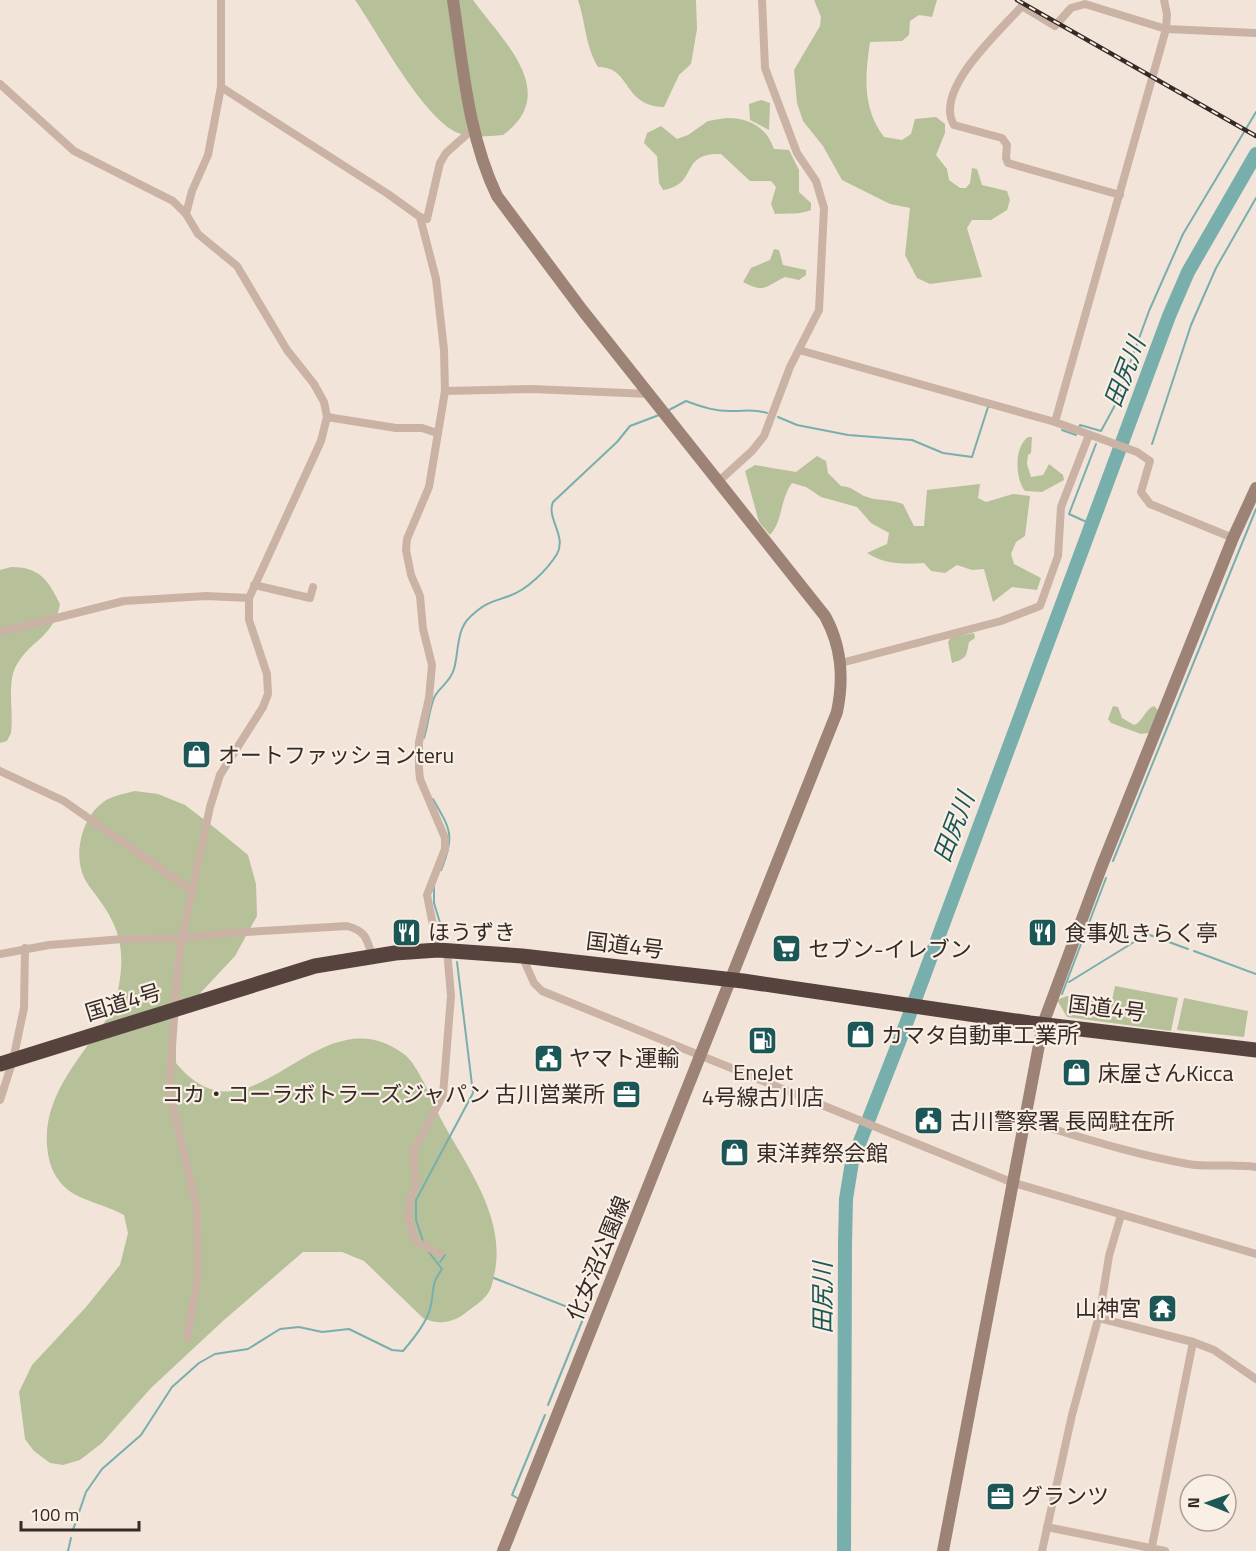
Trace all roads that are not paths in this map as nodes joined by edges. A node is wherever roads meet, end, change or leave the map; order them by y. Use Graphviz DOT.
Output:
graph roads {
  1 [pos="221,0"];
  2 [pos="453,0"];
  3 [pos="762,0"];
  4 [pos="1164,0"];
  5 [pos="1166,28"];
  6 [pos="1256,33"];
  7 [pos="0,84"];
  8 [pos="221,87"];
  9 [pos="474,128"];
  10 [pos="1120,195"];
  11 [pos="186,214"];
  12 [pos="420,217"];
  13 [pos="799,350"];
  14 [pos="445,391"];
  15 [pos="650,394"];
  16 [pos="327,417"];
  17 [pos="1055,422"];
  18 [pos="437,433"];
  19 [pos="1089,435"];
  20 [pos="719,481"];
  21 [pos="1256,488"];
  22 [pos="1233,538"];
  23 [pos="254,585"];
  24 [pos="313,587"];
  25 [pos="249,598"];
  26 [pos="0,632"];
  27 [pos="841,663"];
  28 [pos="0,771"];
  29 [pos="191,890"];
  30 [pos="182,938"];
  31 [pos="26,948"];
  32 [pos="443,950"];
  33 [pos="0,954"];
  34 [pos="372,956"];
  35 [pos="522,956"];
  36 [pos="732,980"];
  37 [pos="175,1010"];
  38 [pos="1043,1024"];
  39 [pos="1256,1050"];
  40 [pos="700,1055"];
  41 [pos="7,1062"];
  42 [pos="0,1100"];
  43 [pos="1023,1120"];
  44 [pos="1256,1167"];
  45 [pos="1011,1182"];
  46 [pos="1121,1215"];
  47 [pos="439,1253"];
  48 [pos="1256,1254"];
  49 [pos="1099,1318"];
  50 [pos="187,1338"];
  51 [pos="1193,1342"];
  52 [pos="1256,1378"];
  53 [pos="1047,1527"];
  54 [pos="1151,1550"];
  55 [pos="503,1551"];
  56 [pos="943,1551"];
  57 [pos="1042,1551"];
  58 [pos="1165,1551"];
  1 -- 8 [label="street"];
  2 -- 9 [label="street, 化女沼公園線"];
  3 -- 13 [label="street"];
  4 -- 5 [label="street"];
  5 -- 6 [label="street"];
  5 -- 10 [label="street"];
  5 -- 10 [label="street"];
  7 -- 11 [label="street"];
  8 -- 11 [label="street"];
  8 -- 12 [label="street"];
  9 -- 12 [label="street"];
  9 -- 15 [label="street, 化女沼公園線"];
  10 -- 17 [label="street"];
  11 -- 16 [label="street"];
  12 -- 14 [label="street"];
  13 -- 17 [label="street"];
  13 -- 20 [label="street"];
  14 -- 15 [label="street"];
  14 -- 18 [label="street"];
  15 -- 20 [label="street, 化女沼公園線"];
  16 -- 18 [label="street"];
  16 -- 23 [label="street"];
  17 -- 19 [label="street"];
  18 -- 32 [label="street"];
  19 -- 22 [label="street"];
  19 -- 27 [label="street"];
  20 -- 27 [label="street, 化女沼公園線"];
  21 -- 22 [label="street"];
  22 -- 38 [label="street"];
  23 -- 24 [label="street"];
  23 -- 25 [label="street"];
  25 -- 26 [label="street"];
  25 -- 29 [label="street"];
  27 -- 36 [label="street, 化女沼公園線"];
  28 -- 29 [label="street"];
  29 -- 30 [label="street"];
  30 -- 31 [label="street"];
  30 -- 34 [label="street"];
  30 -- 37 [label="street"];
  31 -- 33 [label="street"];
  31 -- 41 [label="street"];
  32 -- 34 [label="highway, 国道4号"];
  32 -- 35 [label="highway, 国道4号"];
  32 -- 47 [label="street"];
  34 -- 37 [label="highway, 国道4号"];
  35 -- 36 [label="highway, 国道4号"];
  35 -- 40 [label="street"];
  36 -- 38 [label="highway, 国道4号"];
  36 -- 40 [label="street, 化女沼公園線"];
  37 -- 41 [label="highway, 国道4号"];
  37 -- 50 [label="street"];
  38 -- 39 [label="highway, 国道4号"];
  38 -- 43 [label="street"];
  40 -- 45 [label="street"];
  40 -- 55 [label="street, 化女沼公園線"];
  41 -- 42 [label="street"];
  43 -- 44 [label="street"];
  43 -- 45 [label="street"];
  45 -- 46 [label="street"];
  45 -- 56 [label="street"];
  46 -- 48 [label="street"];
  46 -- 49 [label="street"];
  49 -- 51 [label="street"];
  49 -- 53 [label="street"];
  51 -- 52 [label="street"];
  51 -- 54 [label="street"];
  53 -- 54 [label="street"];
  53 -- 57 [label="street"];
  54 -- 58 [label="street"];
}
